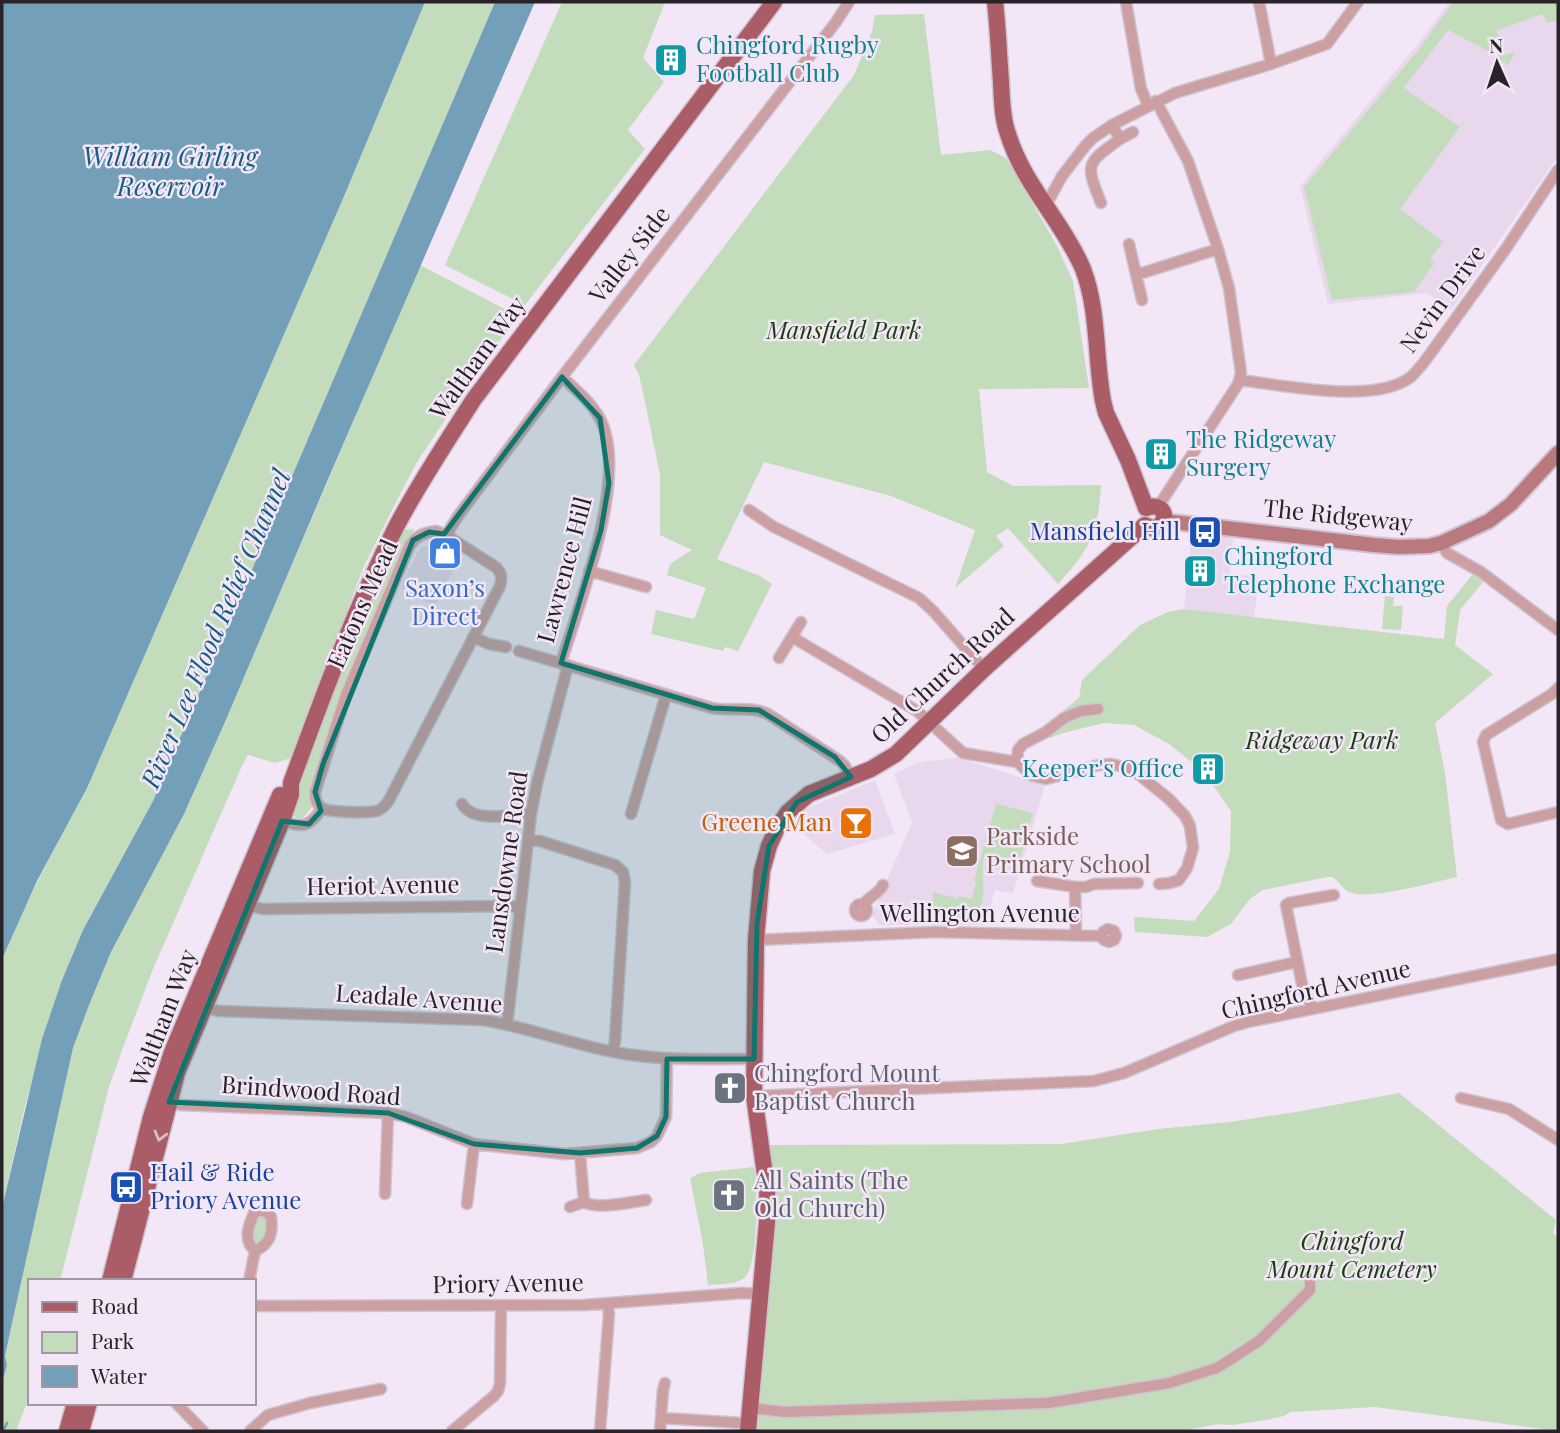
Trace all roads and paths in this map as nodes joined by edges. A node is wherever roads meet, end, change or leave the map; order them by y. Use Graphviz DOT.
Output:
graph roads {
  1 [pos="774,2"];
  2 [pos="849,2"];
  3 [pos="995,2"];
  4 [pos="1126,2"];
  5 [pos="1259,2"];
  6 [pos="1359,2"];
  7 [pos="1271,64"];
  8 [pos="1152,103"];
  9 [pos="1112,125"];
  10 [pos="1133,132"];
  11 [pos="1120,139"];
  12 [pos="1558,170"];
  13 [pos="1043,203"];
  14 [pos="1101,203"];
  15 [pos="1129,244"];
  16 [pos="1218,249"];
  17 [pos="1136,275"];
  18 [pos="1142,300"];
  19 [pos="562,377"];
  20 [pos="1239,380"];
  21 [pos="1558,453"];
  22 [pos="749,510"];
  23 [pos="1156,512"];
  24 [pos="446,535"];
  25 [pos="1441,543"];
  26 [pos="589,570"];
  27 [pos="646,587"];
  28 [pos="801,622"];
  29 [pos="1558,630"];
  30 [pos="473,637"];
  31 [pos="792,637"];
  32 [pos="506,647"];
  33 [pos="519,651"];
  34 [pos="779,658"];
  35 [pos="565,664"];
  36 [pos="984,669"];
  37 [pos="1558,688"];
  38 [pos="666,695"];
  39 [pos="1098,709"];
  40 [pos="929,721"];
  41 [pos="1017,762"];
  42 [pos="851,777"];
  43 [pos="462,804"];
  44 [pos="322,808"];
  45 [pos="1558,812"];
  46 [pos="531,814"];
  47 [pos="632,814"];
  48 [pos="277,819"];
  49 [pos="528,840"];
  50 [pos="1037,881"];
  51 [pos="1138,883"];
  52 [pos="1159,884"];
  53 [pos="883,885"];
  54 [pos="1075,887"];
  55 [pos="1334,895"];
  56 [pos="247,905"];
  57 [pos="520,907"];
  58 [pos="1076,935"];
  59 [pos="857,936"];
  60 [pos="1102,936"];
  61 [pos="756,940"];
  62 [pos="220,952"];
  63 [pos="1558,959"];
  64 [pos="1297,962"];
  65 [pos="1238,975"];
  66 [pos="204,1007"];
  67 [pos="1313,1009"];
  68 [pos="507,1025"];
  69 [pos="179,1049"];
  70 [pos="613,1052"];
  71 [pos="667,1059"];
  72 [pos="754,1059"];
  73 [pos="754,1096"];
  74 [pos="1461,1098"];
  75 [pos="169,1102"];
  76 [pos="388,1113"];
  77 [pos="1558,1140"];
  78 [pos="474,1144"];
  79 [pos="580,1153"];
  80 [pos="146,1163"];
  81 [pos="385,1194"];
  82 [pos="646,1200"];
  83 [pos="584,1202"];
  84 [pos="467,1204"];
  85 [pos="570,1207"];
  86 [pos="255,1251"];
  87 [pos="1310,1277"];
  88 [pos="123,1279"];
  89 [pos="249,1279"];
  90 [pos="761,1294"];
  91 [pos="608,1304"];
  92 [pos="256,1306"];
  93 [pos="501,1306"];
  94 [pos="665,1383"];
  95 [pos="381,1389"];
  96 [pos="74,1405"];
  97 [pos="88,1405"];
  98 [pos="178,1405"];
  99 [pos="661,1418"];
  100 [pos="749,1423"];
  101 [pos="67,1431"];
  102 [pos="81,1431"];
  103 [pos="203,1431"];
  104 [pos="250,1431"];
  105 [pos="452,1431"];
  106 [pos="600,1431"];
  107 [pos="660,1431"];
  1 -- 48 [label="main road, Waltham Way"];
  2 -- 19 [label="street, Valley Side"];
  3 -- 13 [label="main road"];
  4 -- 8 [label="street"];
  5 -- 7 [label="street"];
  6 -- 7 [label="street"];
  7 -- 8 [label="street"];
  8 -- 9 [label="street"];
  8 -- 16 [label="street"];
  9 -- 11 [label="street"];
  9 -- 13 [label="street"];
  10 -- 11 [label="street"];
  11 -- 14 [label="street"];
  12 -- 20 [label="street, Nevin Drive"];
  13 -- 23 [label="main road"];
  15 -- 17 [label="street"];
  16 -- 17 [label="street"];
  16 -- 20 [label="street"];
  17 -- 18 [label="street"];
  19 -- 24 [label="street, Valley Side"];
  19 -- 26 [label="street, Lawrence Hill"];
  20 -- 23 [label="street"];
  21 -- 25 [label="main road, The Ridgeway"];
  22 -- 36 [label="street"];
  23 -- 25 [label="main road, The Ridgeway"];
  23 -- 36 [label="main road, Old Church Road"];
  24 -- 30 [label="street"];
  24 -- 44 [label="street, Eatons Mead"];
  25 -- 29 [label="street"];
  26 -- 27 [label="street"];
  26 -- 35 [label="street, Lawrence Hill"];
  28 -- 31 [label="street"];
  30 -- 32 [label="street"];
  30 -- 44 [label="street"];
  31 -- 34 [label="street"];
  31 -- 40 [label="street"];
  33 -- 35 [label="street"];
  35 -- 38 [label="street"];
  35 -- 46 [label="street, Lansdowne Road"];
  36 -- 40 [label="main road, Old Church Road"];
  37 -- 45 [label="street"];
  38 -- 42 [label="street"];
  38 -- 47 [label="street"];
  39 -- 41 [label="street"];
  40 -- 41 [label="street"];
  40 -- 42 [label="main road, Old Church Road"];
  41 -- 52 [label="street"];
  42 -- 61 [label="main road, Old Church Road"];
  43 -- 46 [label="street"];
  44 -- 48 [label="street"];
  46 -- 49 [label="street, Lansdowne Road"];
  48 -- 56 [label="main road, Waltham Way"];
  48 -- 62 [label="main road, Waltham Way"];
  49 -- 57 [label="street, Lansdowne Road"];
  49 -- 70 [label="street"];
  50 -- 54 [label="street"];
  51 -- 54 [label="street"];
  53 -- 59 [label="street, Wellington Avenue"];
  54 -- 58 [label="street"];
  55 -- 64 [label="street"];
  56 -- 57 [label="street, Heriot Avenue"];
  56 -- 62 [label="main road, Waltham Way"];
  57 -- 68 [label="street, Lansdowne Road"];
  58 -- 59 [label="street, Wellington Avenue"];
  58 -- 60 [label="street, Wellington Avenue"];
  59 -- 61 [label="street, Wellington Avenue"];
  61 -- 72 [label="main road, Old Church Road"];
  62 -- 66 [label="main road, Waltham Way"];
  62 -- 69 [label="main road, Waltham Way"];
  63 -- 67 [label="street, Chingford Avenue"];
  64 -- 65 [label="street"];
  64 -- 67 [label="street"];
  66 -- 68 [label="street, Leadale Avenue"];
  66 -- 69 [label="main road, Waltham Way"];
  67 -- 73 [label="street, Chingford Avenue"];
  68 -- 70 [label="street, Leadale Avenue"];
  69 -- 75 [label="main road, Waltham Way"];
  69 -- 80 [label="main road, Waltham Way"];
  70 -- 71 [label="street, Leadale Avenue"];
  71 -- 72 [label="street, Leadale Avenue"];
  71 -- 79 [label="street, Brindwood Road"];
  72 -- 73 [label="main road, Old Church Road"];
  73 -- 90 [label="main road, Old Church Road"];
  74 -- 77 [label="street"];
  75 -- 76 [label="street, Brindwood Road"];
  75 -- 80 [label="main road, Waltham Way, one-way"];
  76 -- 78 [label="street, Brindwood Road"];
  76 -- 81 [label="street"];
  78 -- 79 [label="street, Brindwood Road"];
  78 -- 84 [label="street"];
  79 -- 83 [label="street"];
  80 -- 88 [label="main road, Waltham Way"];
  82 -- 83 [label="street"];
  83 -- 85 [label="street"];
  86 -- 89 [label="street"];
  87 -- 100 [label="street"];
  90 -- 91 [label="street, Priory Avenue"];
  90 -- 100 [label="main road, Old Church Road"];
  91 -- 93 [label="street, Priory Avenue"];
  91 -- 106 [label="street"];
  92 -- 93 [label="street, Priory Avenue"];
  93 -- 105 [label="street"];
  94 -- 99 [label="street"];
  95 -- 104 [label="street"];
  96 -- 101 [label="main road"];
  97 -- 102 [label="main road"];
  98 -- 103 [label="street"];
  99 -- 100 [label="street"];
  99 -- 107 [label="street"];
}
